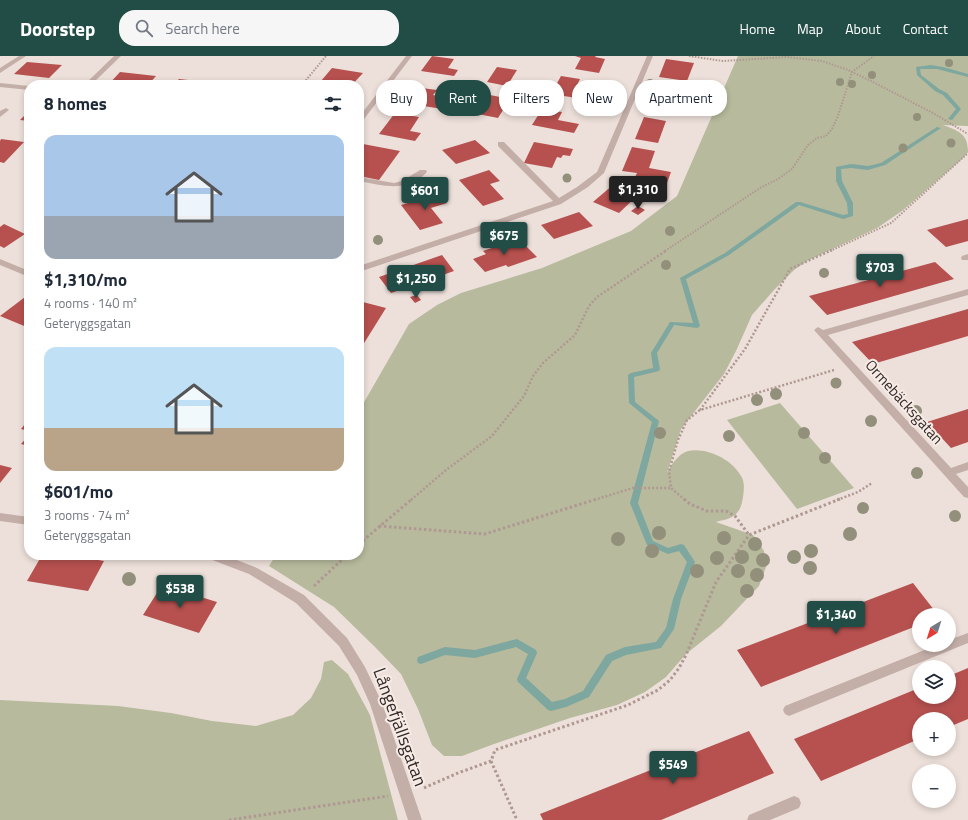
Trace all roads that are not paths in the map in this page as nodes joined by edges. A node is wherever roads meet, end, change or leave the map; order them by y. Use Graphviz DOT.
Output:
graph roads {
  1 [pos="24,56"];
  2 [pos="118,56"];
  3 [pos="409,56"];
  4 [pos="650,56"];
  5 [pos="0,72"];
  6 [pos="92,80"];
  7 [pos="0,85"];
  8 [pos="24,87"];
  9 [pos="6,110"];
  10 [pos="0,115"];
  11 [pos="364,115"];
  12 [pos="501,144"];
  13 [pos="423,172"];
  14 [pos="364,180"];
  15 [pos="558,202"];
  16 [pos="0,262"];
  17 [pos="364,267"];
  18 [pos="24,272"];
  19 [pos="968,292"];
  20 [pos="968,466"];
  21 [pos="949,473"];
  22 [pos="968,494"];
  23 [pos="0,517"];
  24 [pos="24,521"];
  25 [pos="225,560"];
  26 [pos="968,638"];
  27 [pos="789,710"];
  28 [pos="794,803"];
  29 [pos="415,820"];
  30 [pos="754,820"];
  1 -- 5 [label="street"];
  2 -- 6 [label="street"];
  3 -- 11 [label="street"];
  4 -- 15 [label="street"];
  7 -- 8 [label="street"];
  9 -- 10 [label="street"];
  12 -- 15 [label="street"];
  13 -- 14 [label="street"];
  15 -- 17 [label="street"];
  16 -- 18 [label="street"];
  19 -- 21 [label="street, Ormebäcksgatan"];
  20 -- 21 [label="street"];
  21 -- 22 [label="street, Ormebäcksgatan"];
  23 -- 24 [label="street"];
  25 -- 29 [label="street, Långefjällsgatan"];
  26 -- 27 [label="street"];
  28 -- 30 [label="street"];
}
